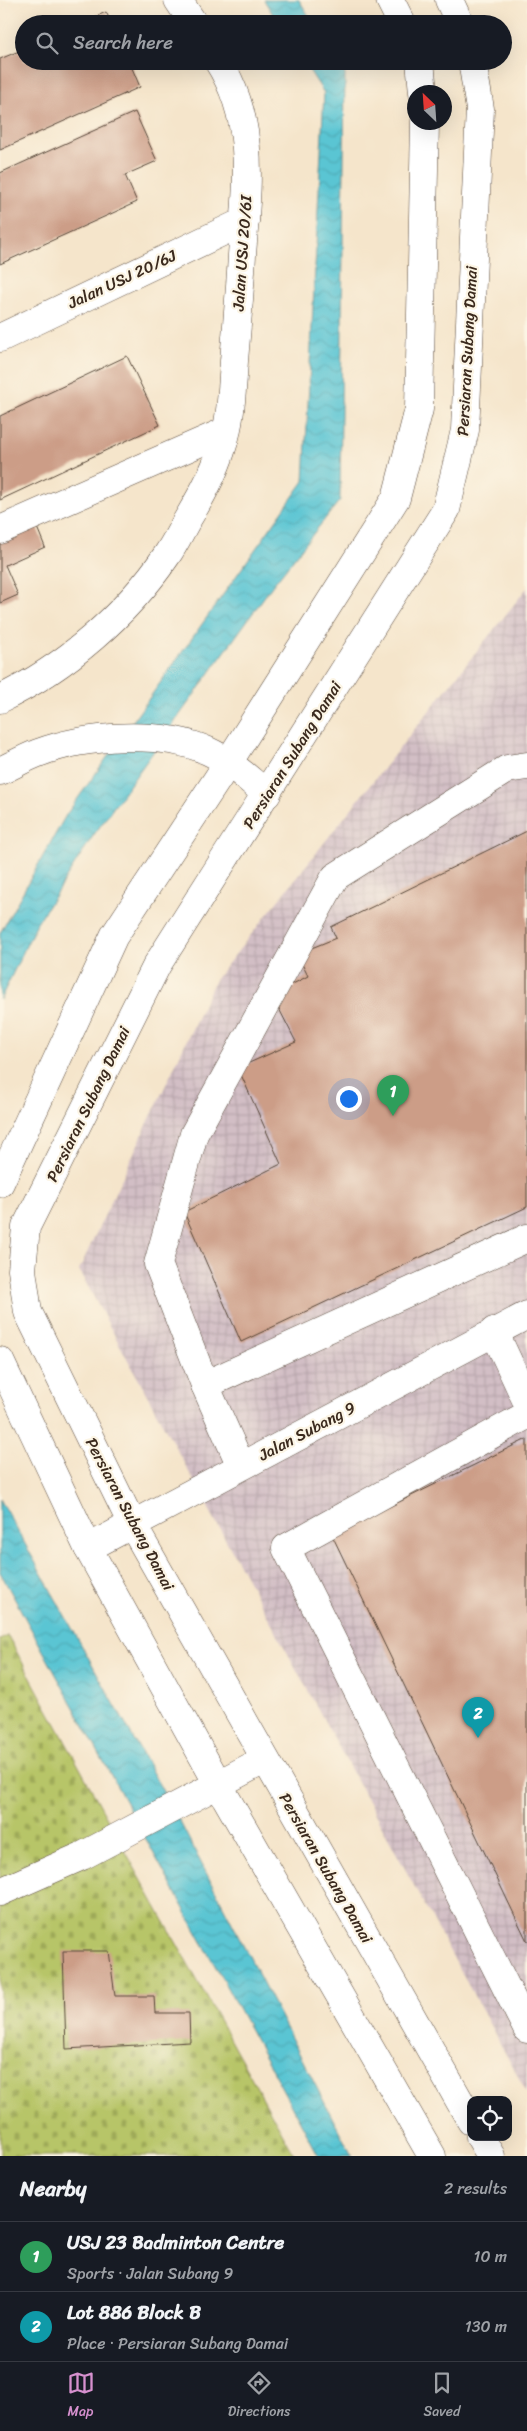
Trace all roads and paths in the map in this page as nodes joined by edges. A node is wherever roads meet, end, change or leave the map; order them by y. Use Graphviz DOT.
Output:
graph roads {
  1 [pos="178,0"];
  2 [pos="390,0"];
  3 [pos="449,0"];
  4 [pos="188,15"];
  5 [pos="398,15"];
  6 [pos="456,15"];
  7 [pos="224,70"];
  8 [pos="421,70"];
  9 [pos="474,70"];
  10 [pos="423,85"];
  11 [pos="425,130"];
  12 [pos="245,221"];
  13 [pos="0,338"];
  14 [pos="224,441"];
  15 [pos="0,530"];
  16 [pos="0,699"];
  17 [pos="219,757"];
  18 [pos="527,766"];
  19 [pos="0,771"];
  20 [pos="267,794"];
  21 [pos="0,1184"];
  22 [pos="527,1238"];
  23 [pos="527,1315"];
  24 [pos="494,1331"];
  25 [pos="0,1361"];
  26 [pos="205,1385"];
  27 [pos="527,1402"];
  28 [pos="527,1416"];
  29 [pos="241,1466"];
  30 [pos="132,1524"];
  31 [pos="88,1548"];
  32 [pos="264,1760"];
  33 [pos="218,1784"];
  34 [pos="0,1892"];
  35 [pos="527,2029"];
  36 [pos="467,2114"];
  37 [pos="482,2141"];
  38 [pos="432,2156"];
  39 [pos="491,2156"];
  1 -- 4 [label="street"];
  2 -- 5 [label="street"];
  3 -- 6 [label="street"];
  7 -- 12 [label="street, Jalan USJ 20/6I"];
  8 -- 10 [label="street"];
  9 -- 20 [label="street, Persiaran Subang Damai"];
  11 -- 17 [label="street"];
  12 -- 13 [label="street, Jalan USJ 20/6J"];
  12 -- 14 [label="street, Jalan USJ 20/6I"];
  14 -- 15 [label="street"];
  14 -- 16 [label="street, Jalan USJ 20/6I"];
  17 -- 19 [label="street"];
  17 -- 20 [label="street"];
  17 -- 21 [label="street"];
  18 -- 26 [label="street"];
  20 -- 30 [label="street, Persiaran Subang Damai"];
  22 -- 26 [label="street"];
  23 -- 24 [label="street, Jalan Subang 9"];
  24 -- 27 [label="street"];
  24 -- 29 [label="street, Jalan Subang 9"];
  25 -- 31 [label="street"];
  26 -- 29 [label="street"];
  28 -- 35 [label="street"];
  29 -- 30 [label="street, Jalan Subang 9"];
  30 -- 31 [label="street, Jalan Subang 9"];
  30 -- 32 [label="street, Persiaran Subang Damai"];
  31 -- 33 [label="street"];
  32 -- 33 [label="street"];
  32 -- 36 [label="street, Persiaran Subang Damai"];
  33 -- 34 [label="street"];
  33 -- 38 [label="street"];
  37 -- 39 [label="street"];
}
